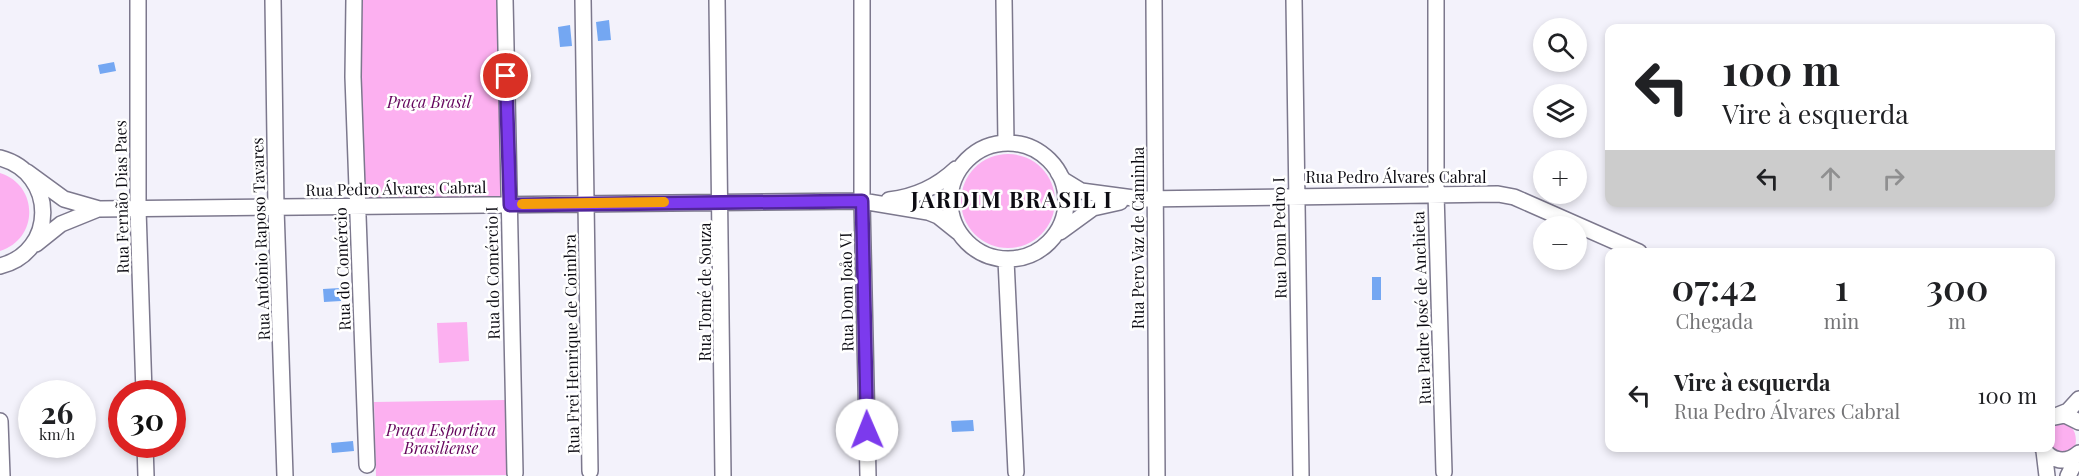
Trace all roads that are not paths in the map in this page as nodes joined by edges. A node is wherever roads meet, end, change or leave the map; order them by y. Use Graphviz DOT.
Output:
graph roads {
  1 [pos="138,0"];
  2 [pos="273,0"];
  3 [pos="354,0"];
  4 [pos="505,0"];
  5 [pos="583,0"];
  6 [pos="717,0"];
  7 [pos="862,0"];
  8 [pos="1004,0"];
  9 [pos="1154,0"];
  10 [pos="1294,0"];
  11 [pos="1436,0"];
  12 [pos="1006,143"];
  13 [pos="0,158"];
  14 [pos="967,159"];
  15 [pos="27,172"];
  16 [pos="1058,172"];
  17 [pos="1436,193"];
  18 [pos="1296,195"];
  19 [pos="1148,199"];
  20 [pos="721,201"];
  21 [pos="868,201"];
  22 [pos="588,202"];
  23 [pos="510,205"];
  24 [pos="357,206"];
  25 [pos="276,208"];
  26 [pos="99,209"];
  27 [pos="138,209"];
  28 [pos="958,232"];
  29 [pos="1049,243"];
  30 [pos="1630,248"];
  31 [pos="30,250"];
  32 [pos="1006,260"];
  33 [pos="0,266"];
  34 [pos="144,380"];
  35 [pos="2079,399"];
  36 [pos="2055,416"];
  37 [pos="2055,417"];
  38 [pos="0,421"];
  39 [pos="2079,422"];
  40 [pos="2043,452"];
  41 [pos="2046,452"];
  42 [pos="2079,454"];
  43 [pos="145,458"];
  44 [pos="367,465"];
  45 [pos="590,471"];
  46 [pos="1016,472"];
  47 [pos="1444,472"];
  48 [pos="515,473"];
  49 [pos="1301,475"];
  50 [pos="2,476"];
  51 [pos="146,476"];
  52 [pos="285,476"];
  53 [pos="723,476"];
  54 [pos="868,476"];
  55 [pos="1157,476"];
  56 [pos="2046,476"];
  57 [pos="2068,476"];
  1 -- 27 [label="street, Rua Fernão Dias Paes"];
  2 -- 25 [label="street, Rua Antônio Raposo Tavares"];
  3 -- 24 [label="street, Rua do Comércio"];
  4 -- 23 [label="street, Rua do Comércio I"];
  5 -- 22 [label="street, Rua Frei Henrique de Coimbra"];
  6 -- 20 [label="street, Rua Tomé de Souza"];
  7 -- 21 [label="street, Rua Dom Joåo VI"];
  8 -- 12 [label="street"];
  9 -- 19 [label="street, Rua Pero Vaz de Caminha"];
  10 -- 18 [label="street, Rua Dom Pedro I"];
  11 -- 17 [label="street, Rua Padre José de Anchieta"];
  12 -- 14 [label="street"];
  12 -- 16 [label="street"];
  13 -- 15 [label="street, Rua Pedro Álvares Cabral"];
  14 -- 21 [label="street, Rua Pedro Álvares Cabral"];
  14 -- 28 [label="street"];
  15 -- 26 [label="street, Rua Pedro Álvares Cabral"];
  15 -- 31 [label="street"];
  16 -- 19 [label="street, Rua Pedro Álvares Cabral"];
  16 -- 29 [label="street"];
  17 -- 18 [label="street, Rua Pedro Álvares Cabral"];
  17 -- 30 [label="street, Rua Pedro Álvares Cabral"];
  17 -- 47 [label="street, Rua Padre José de Anchieta"];
  18 -- 19 [label="street, Rua Pedro Álvares Cabral"];
  18 -- 49 [label="street, Rua Dom Pedro I"];
  19 -- 29 [label="street, Rua Pedro Álvares Cabral"];
  19 -- 55 [label="street, Rua Pero Vaz de Caminha"];
  20 -- 21 [label="street, Rua Pedro Álvares Cabral"];
  20 -- 22 [label="street, Rua Pedro Álvares Cabral"];
  20 -- 53 [label="street, Rua Tomé de Souza"];
  21 -- 28 [label="street, Rua Pedro Álvares Cabral"];
  21 -- 54 [label="street, Rua Dom Joåo VI"];
  22 -- 23 [label="street, Rua Pedro Álvares Cabral"];
  22 -- 45 [label="street, Rua Frei Henrique de Coimbra"];
  23 -- 24 [label="street, Rua Pedro Álvares Cabral"];
  23 -- 48 [label="street, Rua do Comércio I"];
  24 -- 25 [label="street, Rua Pedro Álvares Cabral"];
  24 -- 44 [label="street, Rua do Comércio"];
  25 -- 27 [label="street, Rua Pedro Álvares Cabral"];
  25 -- 52 [label="street, Rua Antônio Raposo Tavares"];
  26 -- 27 [label="street, Rua Pedro Álvares Cabral"];
  26 -- 31 [label="street, Rua Pedro Álvares Cabral"];
  27 -- 34 [label="street, Rua Fernão Dias Paes"];
  28 -- 32 [label="street"];
  29 -- 32 [label="street"];
  31 -- 33 [label="street, Rua Pedro Álvares Cabral"];
  32 -- 46 [label="street"];
  35 -- 36 [label="street"];
  37 -- 39 [label="street"];
  38 -- 50 [label="street"];
  40 -- 56 [label="street"];
  41 -- 42 [label="street"];
  42 -- 57 [label="street"];
  43 -- 51 [label="street"];
}
